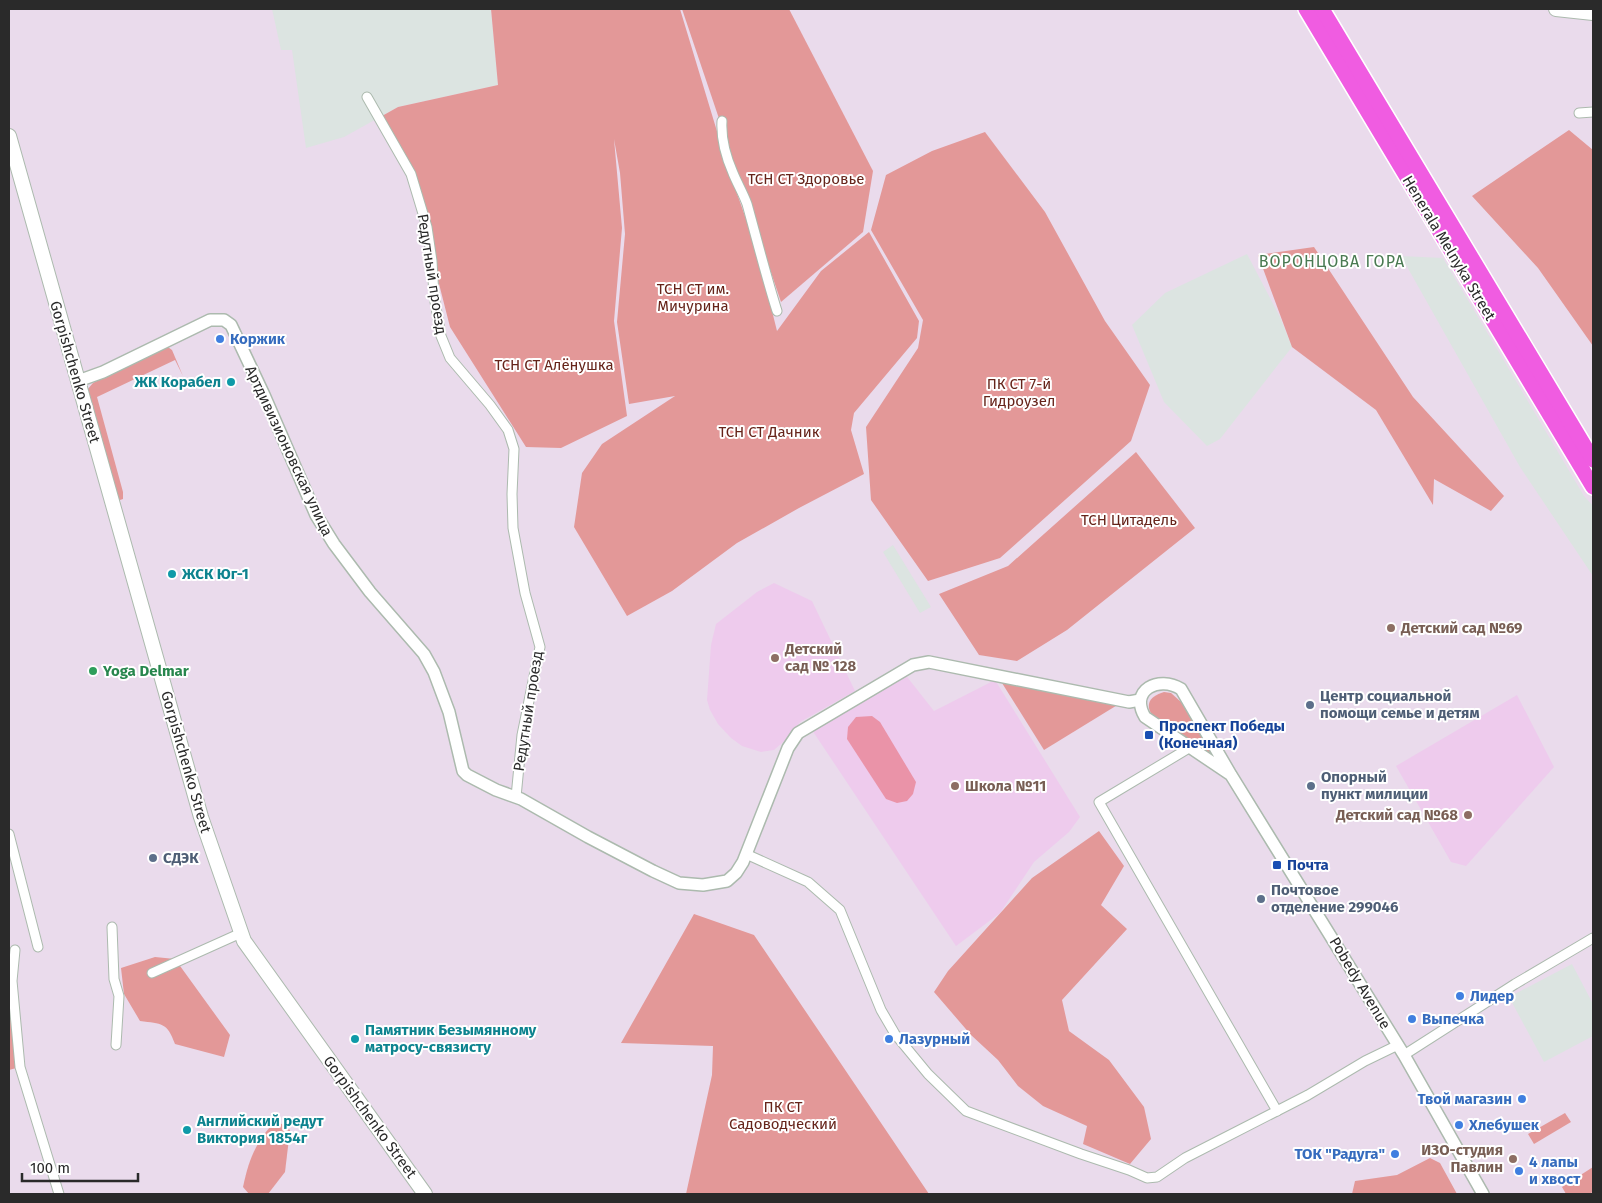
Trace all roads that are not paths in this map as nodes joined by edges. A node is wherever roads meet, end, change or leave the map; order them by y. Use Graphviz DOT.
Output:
graph roads {
  1 [pos="1306,9"];
  2 [pos="1322,9"];
  3 [pos="1556,9"];
  4 [pos="1593,13"];
  5 [pos="367,96"];
  6 [pos="1593,112"];
  7 [pos="1579,113"];
  8 [pos="722,121"];
  9 [pos="9,136"];
  10 [pos="1439,217"];
  11 [pos="777,311"];
  12 [pos="78,382"];
  13 [pos="1593,460"];
  14 [pos="1593,487"];
  15 [pos="1140,700"];
  16 [pos="1189,748"];
  17 [pos="1231,775"];
  18 [pos="516,797"];
  19 [pos="9,834"];
  20 [pos="746,854"];
  21 [pos="112,927"];
  22 [pos="241,933"];
  23 [pos="1593,938"];
  24 [pos="38,947"];
  25 [pos="15,950"];
  26 [pos="152,973"];
  27 [pos="116,1045"];
  28 [pos="1401,1050"];
  29 [pos="1277,1111"];
  30 [pos="59,1194"];
  31 [pos="425,1194"];
  32 [pos="1483,1194"];
  1 -- 10 [label="main road, Henerala Melnyka Street"];
  2 -- 10 [label="main road, Henerala Melnyka Street"];
  3 -- 4 [label="main road"];
  5 -- 18 [label="street, Редутный проезд"];
  6 -- 7 [label="street"];
  8 -- 11 [label="street"];
  9 -- 12 [label="main road, Gorpishchenko Street"];
  10 -- 13 [label="main road, Henerala Melnyka Street"];
  10 -- 14 [label="main road, Henerala Melnyka Street"];
  12 -- 18 [label="street, Артдивизионовская улица"];
  12 -- 22 [label="main road, Gorpishchenko Street"];
  15 -- 16 [label="street, Pobedy Avenue"];
  15 -- 17 [label="street, Pobedy Avenue"];
  15 -- 20 [label="street"];
  16 -- 17 [label="street, Pobedy Avenue"];
  16 -- 29 [label="street"];
  17 -- 28 [label="street, Pobedy Avenue"];
  18 -- 20 [label="street, Артдивизионовская улица"];
  19 -- 24 [label="street"];
  20 -- 29 [label="street"];
  21 -- 27 [label="street"];
  22 -- 26 [label="street"];
  22 -- 31 [label="main road, Gorpishchenko Street"];
  23 -- 28 [label="street"];
  25 -- 30 [label="street"];
  28 -- 29 [label="street"];
  28 -- 32 [label="street, Pobedy Avenue"];
}
